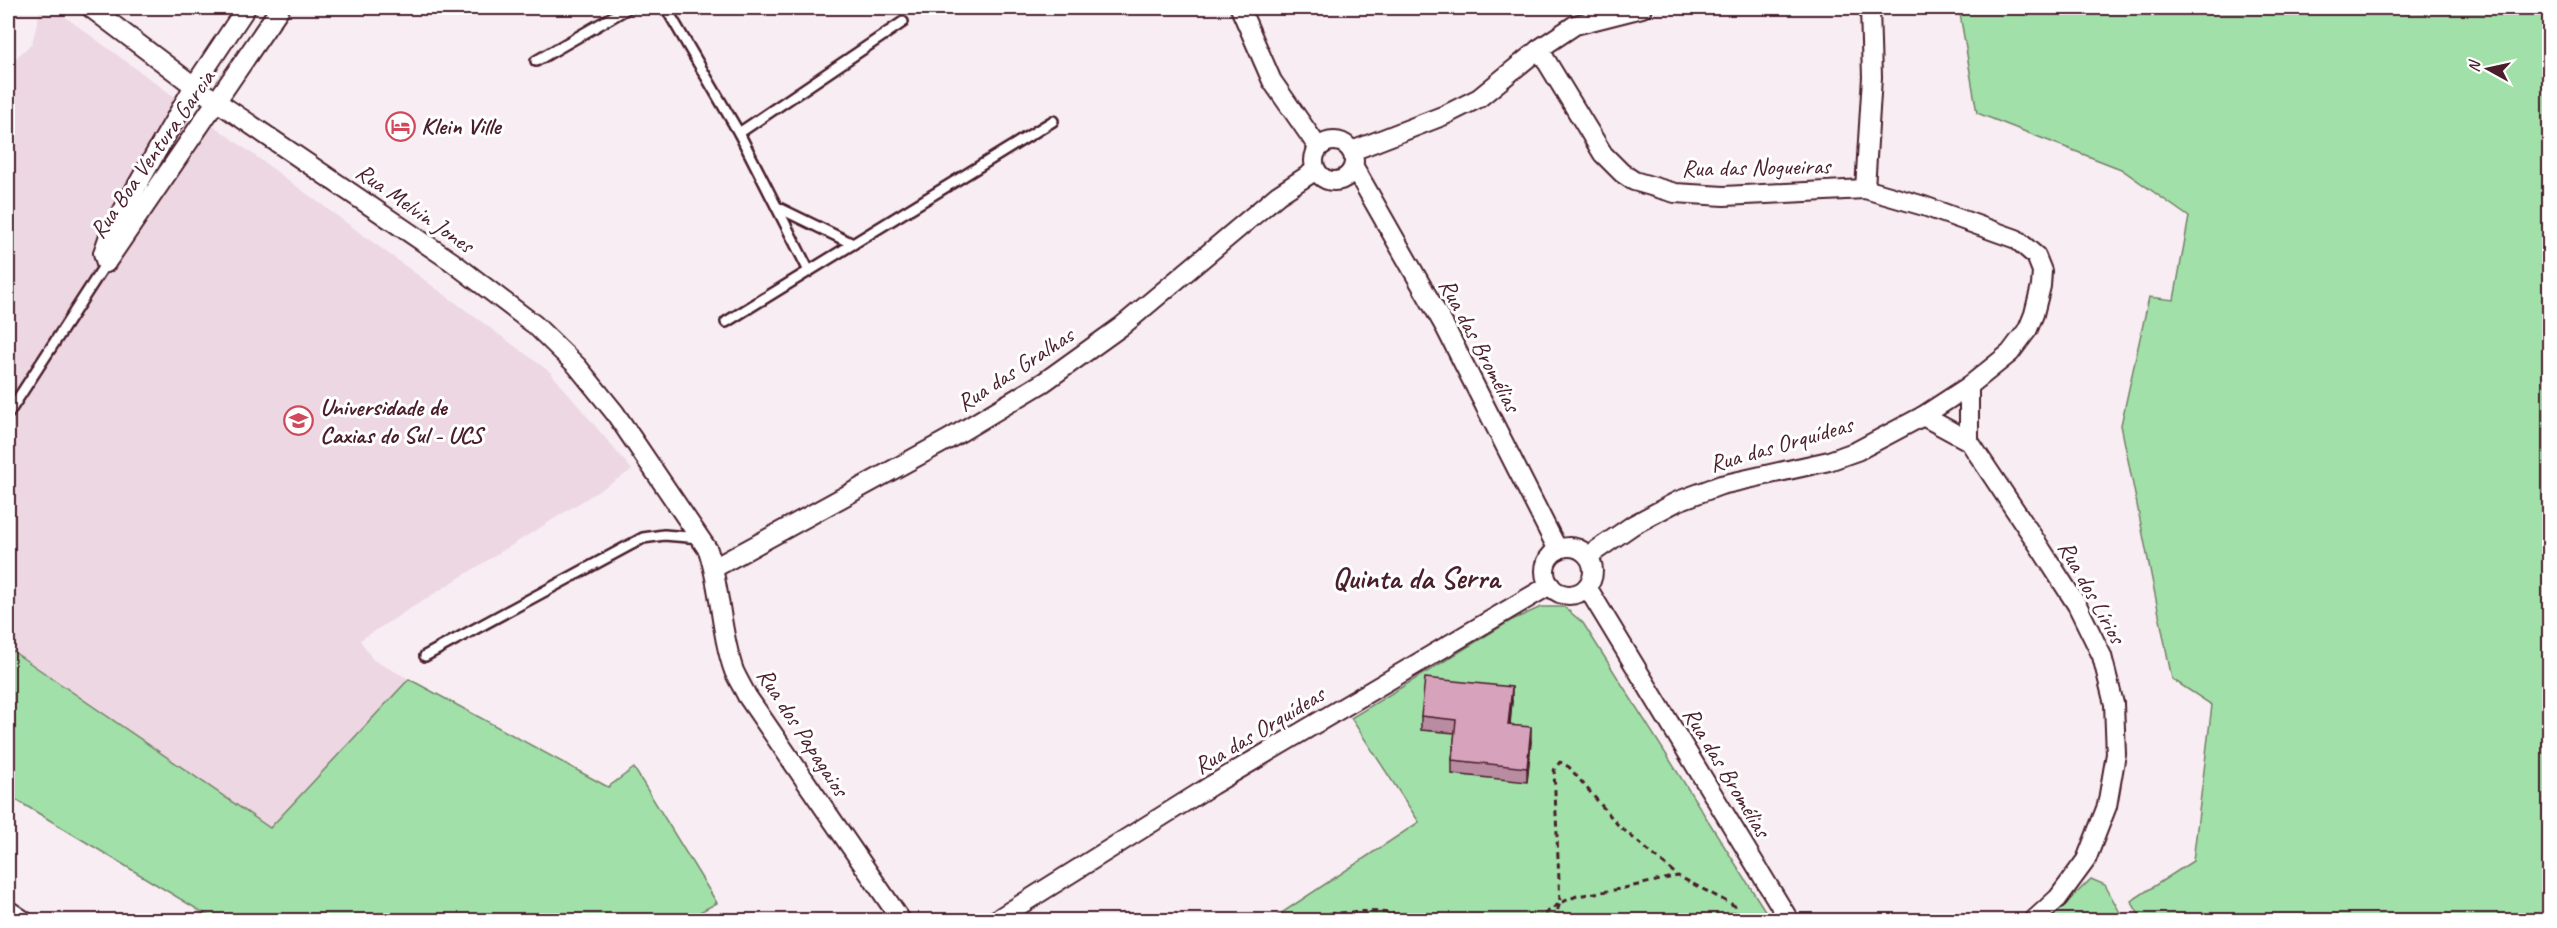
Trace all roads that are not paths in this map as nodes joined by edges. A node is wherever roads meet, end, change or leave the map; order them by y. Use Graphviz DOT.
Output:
graph roads {
  1 [pos="91,8"];
  2 [pos="246,8"];
  3 [pos="280,8"];
  4 [pos="628,8"];
  5 [pos="666,8"];
  6 [pos="1240,8"];
  7 [pos="1642,8"];
  8 [pos="1870,8"];
  9 [pos="903,22"];
  10 [pos="1539,49"];
  11 [pos="536,61"];
  12 [pos="194,86"];
  13 [pos="218,102"];
  14 [pos="1053,121"];
  15 [pos="739,133"];
  16 [pos="1318,147"];
  17 [pos="1353,159"];
  18 [pos="1316,170"];
  19 [pos="1866,189"];
  20 [pos="777,207"];
  21 [pos="853,244"];
  22 [pos="106,262"];
  23 [pos="809,271"];
  24 [pos="726,322"];
  25 [pos="1969,386"];
  26 [pos="8,414"];
  27 [pos="1923,416"];
  28 [pos="1969,441"];
  29 [pos="670,491"];
  30 [pos="700,538"];
  31 [pos="1558,550"];
  32 [pos="1588,556"];
  33 [pos="714,568"];
  34 [pos="1550,585"];
  35 [pos="1587,587"];
  36 [pos="425,656"];
  37 [pos="8,910"];
  38 [pos="23,921"];
  39 [pos="902,921"];
  40 [pos="996,921"];
  41 [pos="1789,921"];
  42 [pos="2034,921"];
  1 -- 12 [label="street, Rua Melvin Jones"];
  2 -- 12 [label="street, Rua Boa Ventura Garcia"];
  3 -- 13 [label="street, Rua Boa Ventura Garcia"];
  4 -- 11 [label="lane"];
  5 -- 15 [label="lane"];
  6 -- 16 [label="street"];
  7 -- 10 [label="street"];
  8 -- 19 [label="street"];
  9 -- 15 [label="lane"];
  10 -- 17 [label="street"];
  10 -- 19 [label="street, Rua das Nogueiras"];
  12 -- 13 [label="street, Rua Melvin Jones"];
  12 -- 22 [label="street, Rua Boa Ventura Garcia"];
  13 -- 22 [label="street, Rua Boa Ventura Garcia"];
  13 -- 29 [label="street, Rua Melvin Jones"];
  14 -- 21 [label="lane"];
  15 -- 20 [label="lane"];
  16 -- 17 [label="street"];
  16 -- 18 [label="street"];
  17 -- 18 [label="street"];
  17 -- 31 [label="street, Rua das Bromélias"];
  18 -- 33 [label="street, Rua das Gralhas"];
  19 -- 25 [label="street, Rua das Orquídeas"];
  20 -- 21 [label="lane"];
  20 -- 23 [label="lane"];
  21 -- 23 [label="lane"];
  22 -- 26 [label="lane"];
  23 -- 24 [label="lane"];
  25 -- 27 [label="street, Rua das Orquídeas"];
  25 -- 28 [label="street"];
  27 -- 28 [label="street, Rua dos Lírios"];
  27 -- 32 [label="street, Rua das Orquídeas"];
  28 -- 42 [label="street, Rua dos Lírios"];
  29 -- 30 [label="street, Rua dos Papagaios"];
  30 -- 33 [label="street, Rua dos Papagaios"];
  30 -- 36 [label="lane"];
  31 -- 32 [label="street"];
  31 -- 34 [label="street"];
  32 -- 35 [label="street"];
  33 -- 39 [label="street, Rua dos Papagaios"];
  34 -- 35 [label="street"];
  34 -- 40 [label="street, Rua das Orquídeas"];
  35 -- 41 [label="street, Rua das Bromélias"];
  37 -- 38 [label="street"];
}
